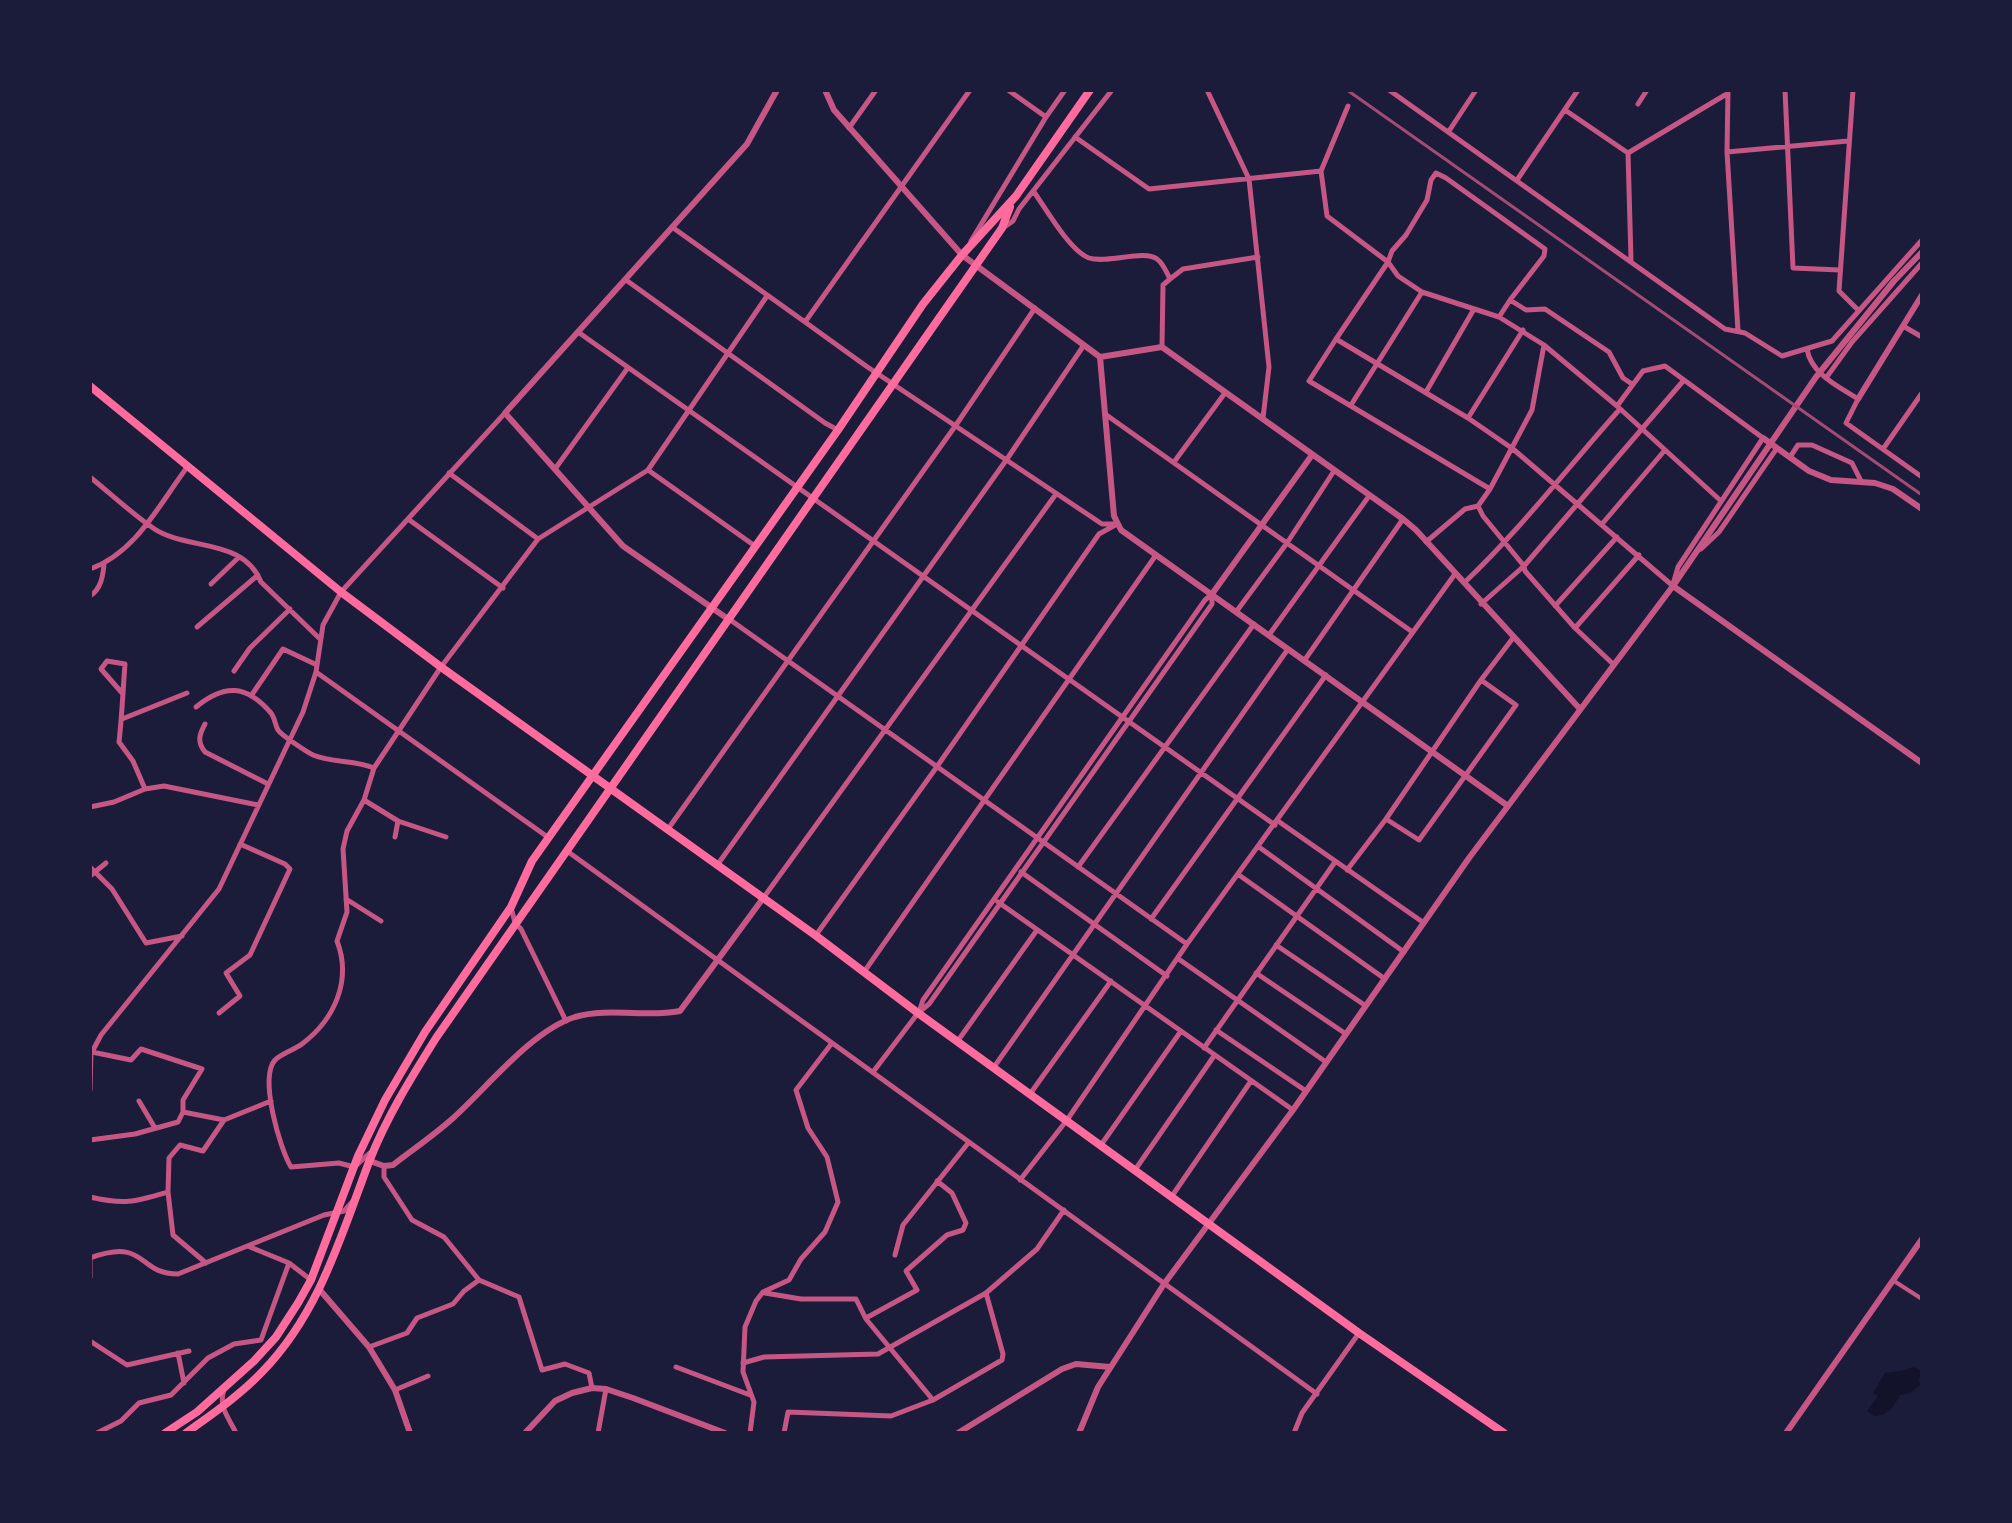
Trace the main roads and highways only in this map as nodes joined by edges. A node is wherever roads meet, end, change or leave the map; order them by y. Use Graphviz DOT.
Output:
graph roads {
  1 [pos="1090,90"];
  2 [pos="1016,196"];
  3 [pos="90,386"];
  4 [pos="593,777"];
  5 [pos="609,790"];
  6 [pos="177,1428"];
  7 [pos="165,1433"];
  8 [pos="186,1433"];
  9 [pos="1504,1433"];
  1 -- 2 [label="main road"];
  2 -- 4 [label="main road"];
  2 -- 5 [label="main road"];
  3 -- 4 [label="main road"];
  4 -- 5 [label="main road"];
  4 -- 6 [label="main road"];
  5 -- 8 [label="main road"];
  5 -- 9 [label="main road"];
  6 -- 7 [label="main road"];
}
